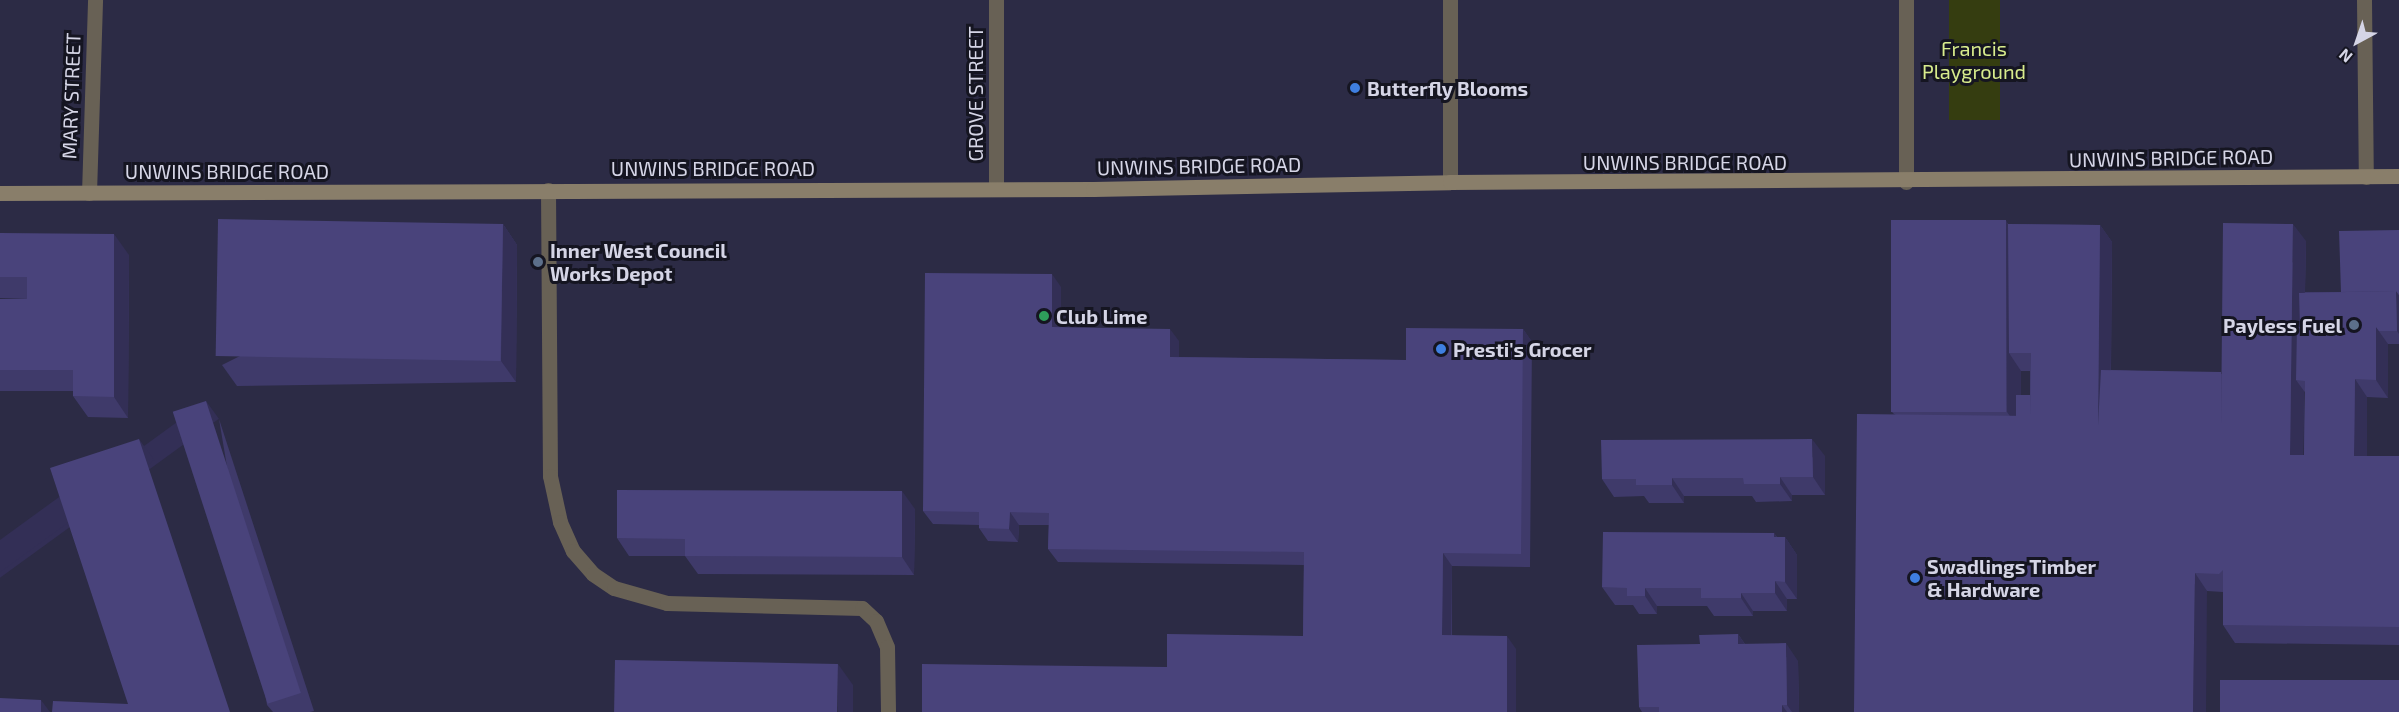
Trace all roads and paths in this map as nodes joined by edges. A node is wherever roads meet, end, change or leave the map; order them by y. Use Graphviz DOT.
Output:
graph roads {
  1 [pos="95,0"];
  2 [pos="996,0"];
  3 [pos="1450,0"];
  4 [pos="1906,0"];
  5 [pos="2364,0"];
  6 [pos="2399,176"];
  7 [pos="2366,177"];
  8 [pos="1450,182"];
  9 [pos="1906,182"];
  10 [pos="996,188"];
  11 [pos="548,190"];
  12 [pos="0,193"];
  13 [pos="89,193"];
  14 [pos="888,712"];
  1 -- 13 [label="street, MARY STREET"];
  2 -- 10 [label="street, GROVE STREET"];
  3 -- 8 [label="street"];
  4 -- 9 [label="street"];
  5 -- 7 [label="street"];
  6 -- 7 [label="main road, UNWINS BRIDGE ROAD"];
  7 -- 9 [label="main road, UNWINS BRIDGE ROAD"];
  8 -- 9 [label="main road, UNWINS BRIDGE ROAD"];
  8 -- 10 [label="main road, UNWINS BRIDGE ROAD"];
  10 -- 11 [label="main road, UNWINS BRIDGE ROAD"];
  11 -- 13 [label="main road, UNWINS BRIDGE ROAD"];
  11 -- 14 [label="street"];
  12 -- 13 [label="main road, UNWINS BRIDGE ROAD"];
}
